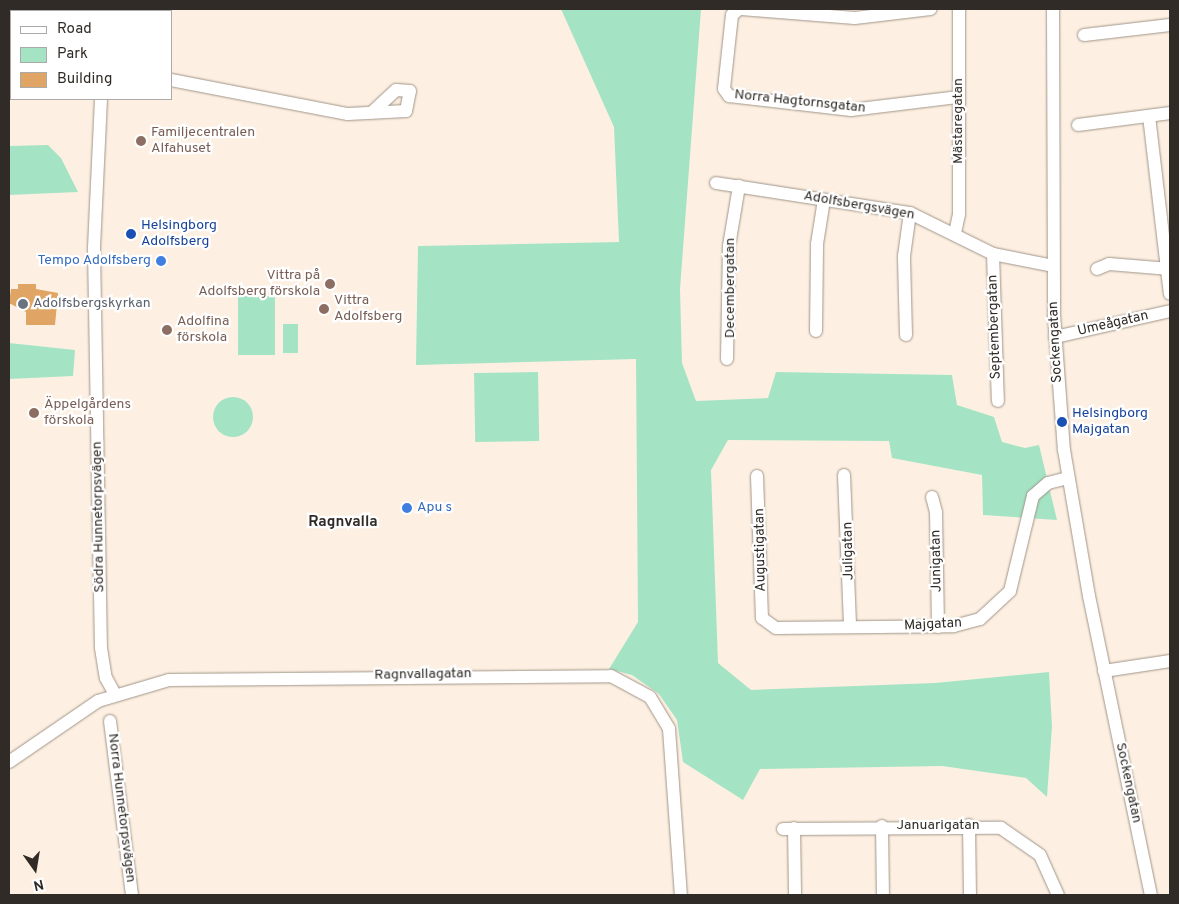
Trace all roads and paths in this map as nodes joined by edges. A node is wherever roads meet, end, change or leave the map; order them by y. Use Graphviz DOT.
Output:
graph roads {
  1 [pos="738,9"];
  2 [pos="930,9"];
  3 [pos="959,9"];
  4 [pos="1053,9"];
  5 [pos="906,10"];
  6 [pos="1170,25"];
  7 [pos="1084,36"];
  8 [pos="172,80"];
  9 [pos="959,98"];
  10 [pos="101,100"];
  11 [pos="372,112"];
  12 [pos="1170,113"];
  13 [pos="1149,116"];
  14 [pos="1078,125"];
  15 [pos="716,183"];
  16 [pos="739,186"];
  17 [pos="824,200"];
  18 [pos="910,213"];
  19 [pos="955,233"];
  20 [pos="993,254"];
  21 [pos="1053,266"];
  22 [pos="1168,268"];
  23 [pos="1097,269"];
  24 [pos="1170,294"];
  25 [pos="1170,311"];
  26 [pos="816,331"];
  27 [pos="906,335"];
  28 [pos="1055,337"];
  29 [pos="728,359"];
  30 [pos="998,401"];
  31 [pos="844,475"];
  32 [pos="757,476"];
  33 [pos="1068,478"];
  34 [pos="932,497"];
  35 [pos="765,624"];
  36 [pos="938,626"];
  37 [pos="850,627"];
  38 [pos="1170,661"];
  39 [pos="1104,671"];
  40 [pos="115,694"];
  41 [pos="110,721"];
  42 [pos="9,762"];
  43 [pos="969,825"];
  44 [pos="882,826"];
  45 [pos="132,895"];
  46 [pos="681,895"];
  47 [pos="796,895"];
  48 [pos="883,895"];
  49 [pos="970,895"];
  50 [pos="1058,895"];
  51 [pos="1151,895"];
  1 -- 5 [label="street"];
  1 -- 9 [label="street, Norra Hagtornsgatan"];
  2 -- 5 [label="street"];
  3 -- 9 [label="street, Mästaregatan"];
  4 -- 21 [label="street, Sockengatan"];
  6 -- 7 [label="street"];
  8 -- 11 [label="street"];
  9 -- 19 [label="street, Mästaregatan"];
  10 -- 40 [label="street, Södra Hunnetorpsvägen"];
  12 -- 13 [label="street"];
  13 -- 14 [label="street"];
  13 -- 22 [label="street"];
  15 -- 16 [label="street, Adolfsbergsvägen"];
  16 -- 17 [label="street, Adolfsbergsvägen"];
  16 -- 29 [label="street, Decembergatan"];
  17 -- 18 [label="street, Adolfsbergsvägen"];
  17 -- 26 [label="street"];
  18 -- 19 [label="street, Adolfsbergsvägen"];
  18 -- 27 [label="street"];
  19 -- 20 [label="street, Adolfsbergsvägen"];
  20 -- 21 [label="street, Adolfsbergsvägen"];
  20 -- 30 [label="street, Septembergatan"];
  21 -- 28 [label="street, Sockengatan"];
  22 -- 23 [label="street"];
  22 -- 24 [label="street"];
  25 -- 28 [label="street, Umeågatan"];
  28 -- 33 [label="street, Sockengatan"];
  31 -- 37 [label="street, Juligatan"];
  32 -- 35 [label="street, Augustigatan"];
  33 -- 36 [label="street, Majgatan"];
  33 -- 39 [label="street, Sockengatan"];
  34 -- 36 [label="street, Junigatan"];
  35 -- 37 [label="street, Majgatan"];
  36 -- 37 [label="street, Majgatan"];
  38 -- 39 [label="street"];
  39 -- 51 [label="street, Sockengatan"];
  40 -- 42 [label="street, Ragnvallagatan"];
  40 -- 46 [label="street, Ragnvallagatan"];
  41 -- 45 [label="street, Norra Hunnetorpsvägen"];
  43 -- 44 [label="street, Januarigatan"];
  43 -- 49 [label="street"];
  43 -- 50 [label="street, Januarigatan"];
  44 -- 47 [label="street, Januarigatan"];
  44 -- 48 [label="street"];
}
